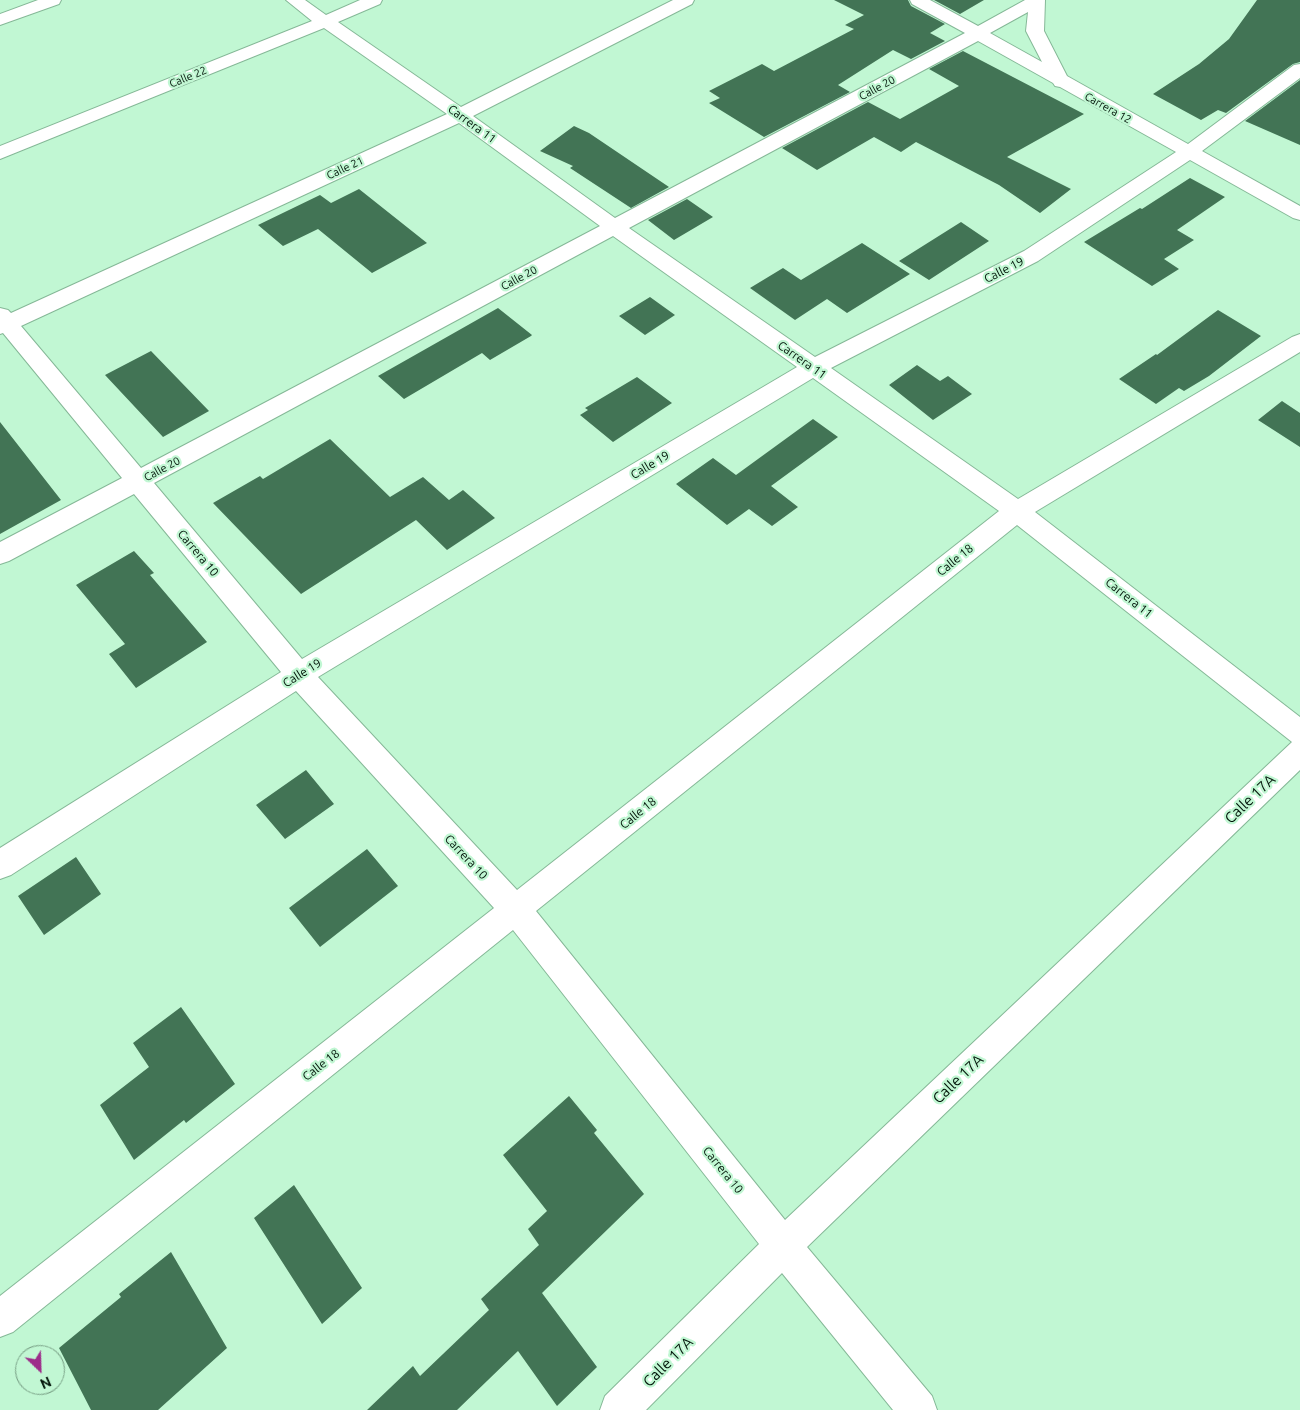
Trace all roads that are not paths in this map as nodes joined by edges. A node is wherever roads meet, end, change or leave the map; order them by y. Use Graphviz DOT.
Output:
graph roads {
  1 [pos="53,0"];
  2 [pos="294,0"];
  3 [pos="374,0"];
  4 [pos="686,0"];
  5 [pos="918,0"];
  6 [pos="1037,0"];
  7 [pos="0,20"];
  8 [pos="324,22"];
  9 [pos="977,34"];
  10 [pos="1300,69"];
  11 [pos="1061,82"];
  12 [pos="460,116"];
  13 [pos="0,153"];
  14 [pos="1188,153"];
  15 [pos="1300,214"];
  16 [pos="614,227"];
  17 [pos="2,322"];
  18 [pos="1300,342"];
  19 [pos="813,368"];
  20 [pos="139,482"];
  21 [pos="1017,510"];
  22 [pos="0,554"];
  23 [pos="299,675"];
  24 [pos="1300,732"];
  25 [pos="1300,752"];
  26 [pos="0,865"];
  27 [pos="516,910"];
  28 [pos="783,1246"];
  29 [pos="0,1319"];
  30 [pos="619,1410"];
  31 [pos="918,1410"];
  1 -- 7 [label="street"];
  2 -- 8 [label="street, Carrera 11"];
  3 -- 8 [label="street, Calle 22"];
  4 -- 12 [label="street, Calle 21"];
  5 -- 9 [label="street, Carrera 12"];
  6 -- 9 [label="street, Calle 20"];
  6 -- 11 [label="street"];
  8 -- 12 [label="street, Carrera 11"];
  8 -- 13 [label="street, Calle 22"];
  9 -- 11 [label="street, Carrera 12"];
  9 -- 16 [label="street, Calle 20"];
  10 -- 14 [label="street, Calle 19"];
  11 -- 14 [label="street, Carrera 12"];
  12 -- 16 [label="street, Carrera 11"];
  12 -- 17 [label="street, Calle 21"];
  14 -- 15 [label="street, Carrera 12"];
  14 -- 19 [label="street, Calle 19"];
  16 -- 19 [label="street, Carrera 11"];
  16 -- 20 [label="street, Calle 20"];
  17 -- 20 [label="street, Carrera 10"];
  18 -- 21 [label="street, Calle 18"];
  19 -- 21 [label="street, Carrera 11"];
  19 -- 23 [label="street, Calle 19"];
  20 -- 22 [label="street, Calle 20"];
  20 -- 23 [label="street, Carrera 10"];
  21 -- 24 [label="street, Carrera 11"];
  21 -- 27 [label="street, Calle 18"];
  23 -- 26 [label="street, Calle 19"];
  23 -- 27 [label="street, Carrera 10"];
  25 -- 28 [label="street, Calle 17A"];
  27 -- 28 [label="street, Carrera 10"];
  27 -- 29 [label="street, Calle 18"];
  28 -- 30 [label="street, Calle 17A"];
  28 -- 31 [label="street, Carrera 10"];
}
